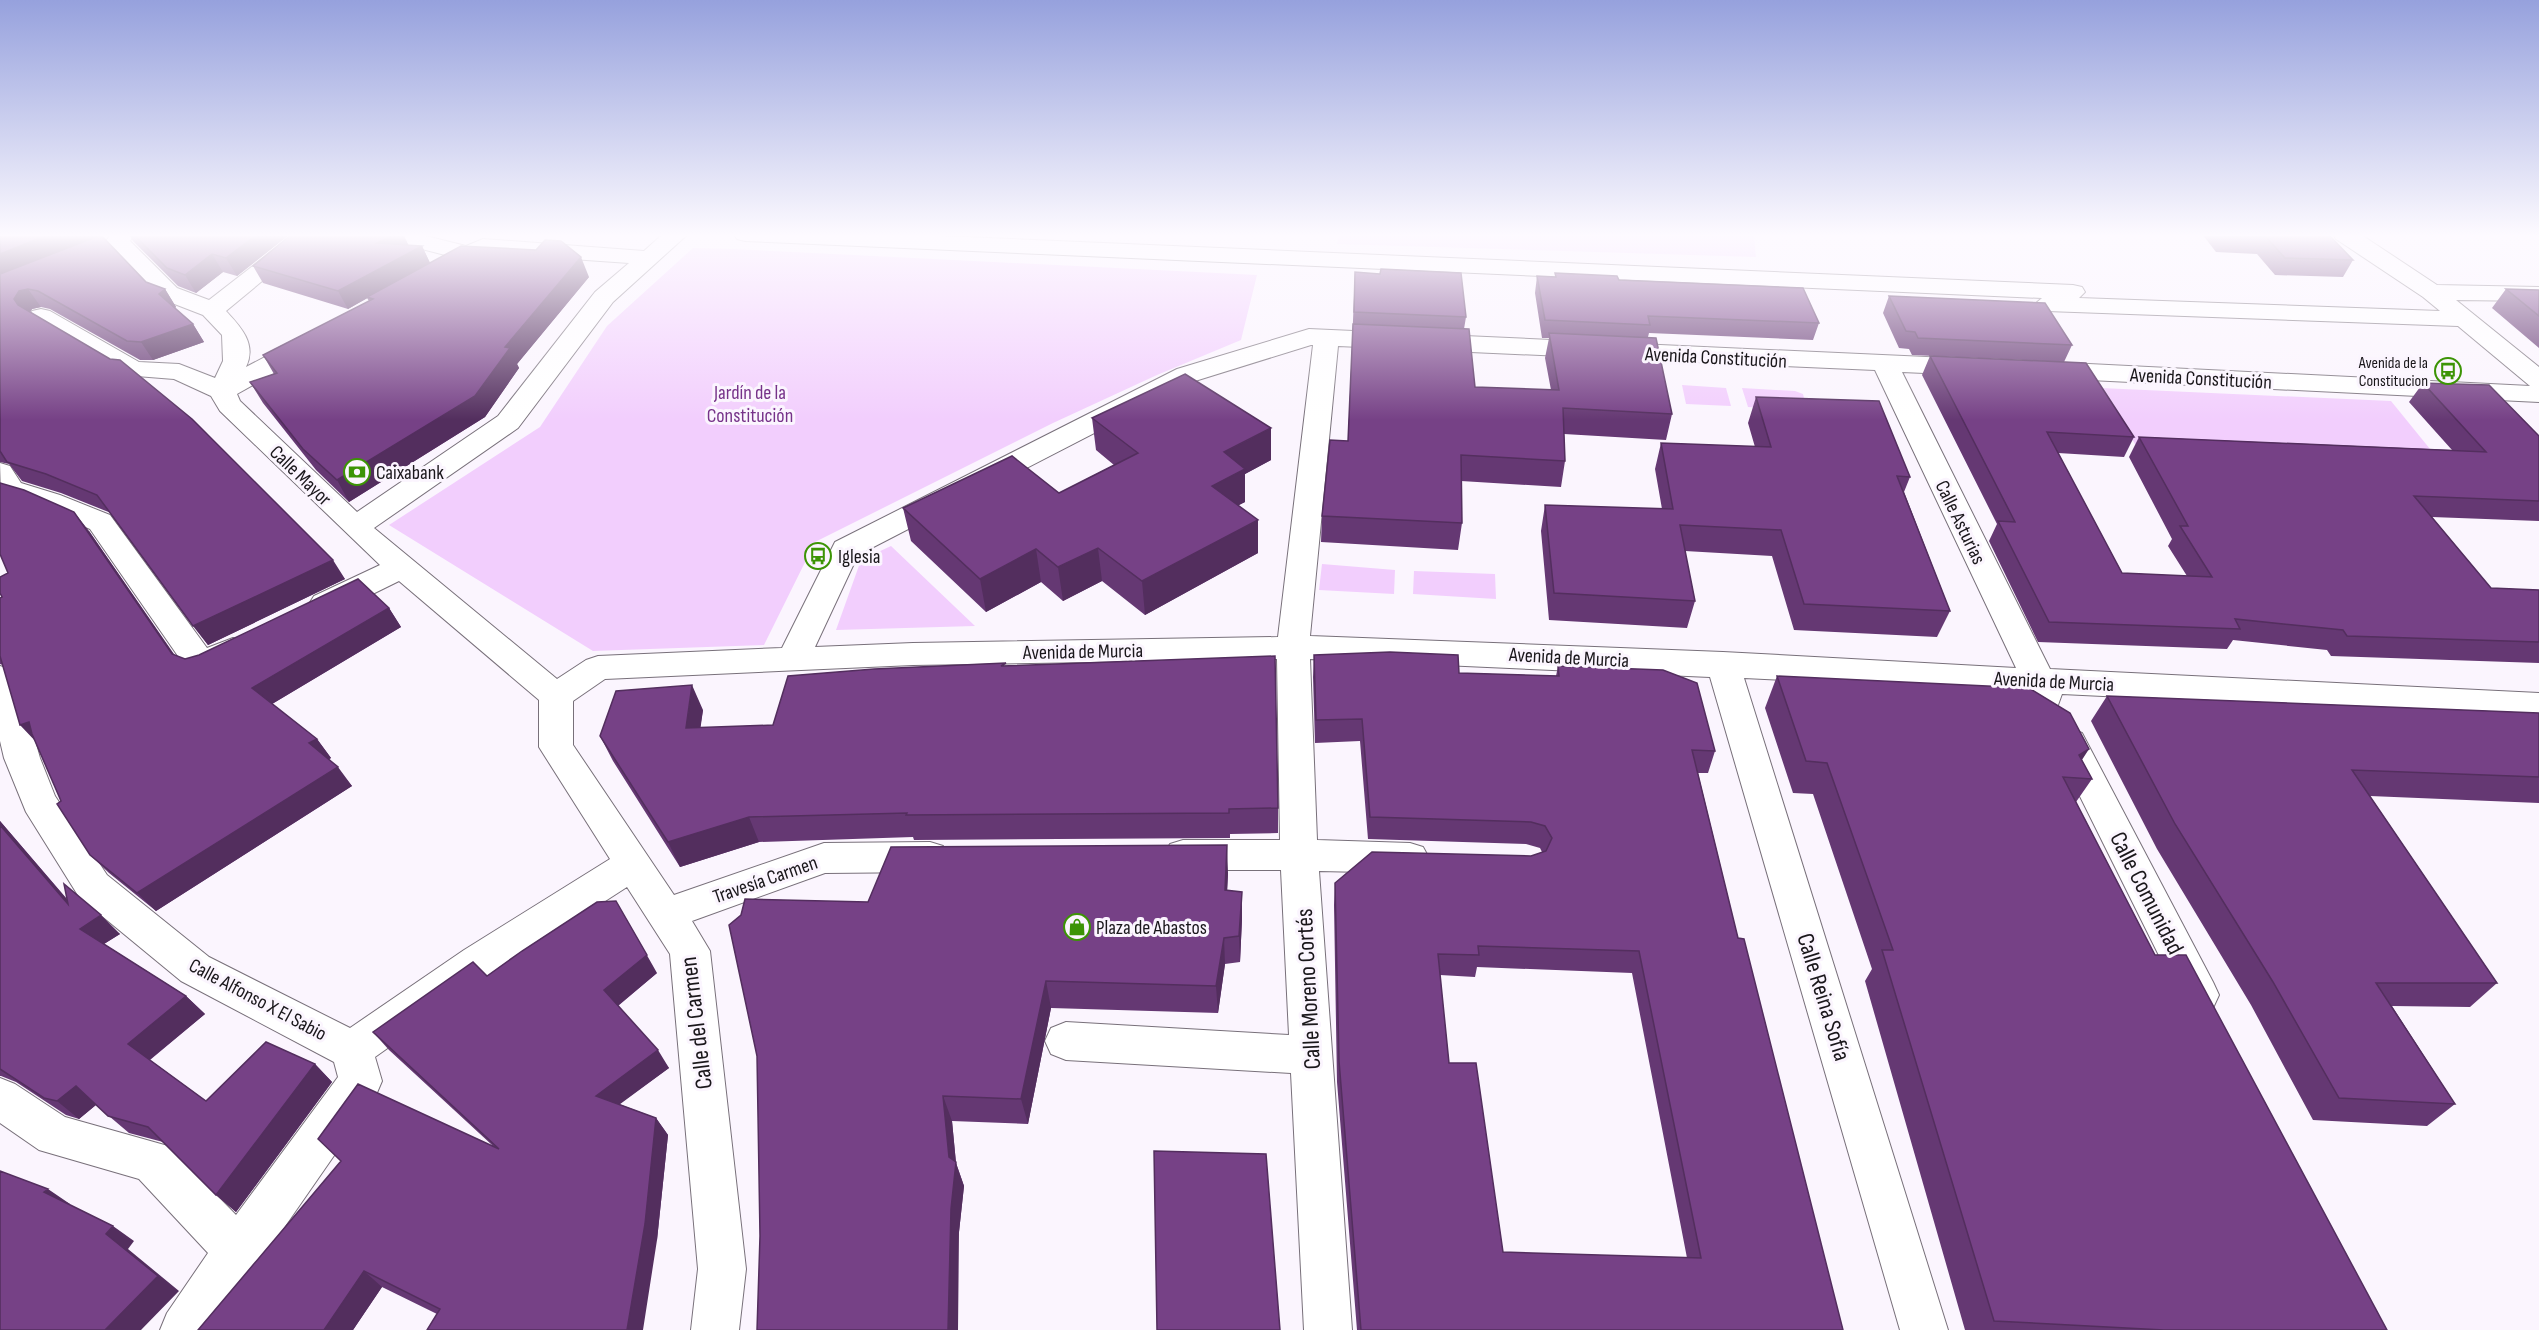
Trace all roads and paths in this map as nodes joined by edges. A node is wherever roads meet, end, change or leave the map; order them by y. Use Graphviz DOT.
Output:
graph roads {
  1 [pos="176,296"];
  2 [pos="230,296"];
  3 [pos="604,296"];
  4 [pos="1873,296"];
  5 [pos="2437,296"];
  6 [pos="213,310"];
  7 [pos="41,316"];
  8 [pos="2465,319"];
  9 [pos="325,334"];
  10 [pos="1326,338"];
  11 [pos="1885,364"];
  12 [pos="1992,368"];
  13 [pos="2025,369"];
  14 [pos="2539,383"];
  15 [pos="222,391"];
  16 [pos="0,472"];
  17 [pos="356,527"];
  18 [pos="403,567"];
  19 [pos="296,618"];
  20 [pos="254,639"];
  21 [pos="1293,648"];
  22 [pos="793,659"];
  23 [pos="1723,664"];
  24 [pos="0,678"];
  25 [pos="2038,680"];
  26 [pos="556,696"];
  27 [pos="2539,705"];
  28 [pos="1299,855"];
  29 [pos="1145,856"];
  30 [pos="967,857"];
  31 [pos="1443,859"];
  32 [pos="633,864"];
  33 [pos="665,914"];
  34 [pos="2213,1022"];
  35 [pos="1066,1041"];
  36 [pos="352,1050"];
  37 [pos="1311,1055"];
  38 [pos="0,1098"];
  39 [pos="238,1251"];
  40 [pos="184,1330"];
  41 [pos="715,1330"];
  42 [pos="1328,1330"];
  43 [pos="1924,1330"];
  1 -- 6 [label="street"];
  2 -- 6 [label="street"];
  3 -- 17 [label="street"];
  4 -- 8 [label="street"];
  5 -- 8 [label="street"];
  6 -- 15 [label="street"];
  7 -- 15 [label="street"];
  8 -- 14 [label="street"];
  9 -- 15 [label="street"];
  10 -- 11 [label="street, Avenida Constitución"];
  10 -- 21 [label="street, Calle Moreno Cortés"];
  10 -- 22 [label="street, Avenida Constitución"];
  11 -- 12 [label="street, Avenida Constitución"];
  11 -- 25 [label="street, Calle Asturias"];
  13 -- 14 [label="street, Avenida Constitución"];
  15 -- 17 [label="street, Calle Mayor"];
  16 -- 20 [label="street"];
  17 -- 18 [label="street, Calle Mayor"];
  18 -- 19 [label="street"];
  18 -- 26 [label="street, Calle Mayor"];
  21 -- 22 [label="street, Avenida de Murcia"];
  21 -- 23 [label="street, Avenida de Murcia"];
  21 -- 28 [label="street, Calle Moreno Cortés"];
  22 -- 26 [label="street, Avenida de Murcia"];
  23 -- 25 [label="street, Avenida de Murcia"];
  23 -- 43 [label="street, Calle Reina Sofía"];
  24 -- 36 [label="street, Calle Alfonso X El Sabio"];
  25 -- 27 [label="street, Avenida de Murcia"];
  25 -- 34 [label="street, Calle Comunidad"];
  26 -- 32 [label="street, Calle del Carmen"];
  28 -- 29 [label="street"];
  28 -- 31 [label="street"];
  28 -- 37 [label="street, Calle Moreno Cortés"];
  30 -- 33 [label="street, Travesía Carmen"];
  32 -- 33 [label="street, Calle del Carmen"];
  32 -- 36 [label="street"];
  33 -- 41 [label="street, Calle del Carmen"];
  35 -- 37 [label="street"];
  36 -- 39 [label="street"];
  37 -- 42 [label="street, Calle Moreno Cortés"];
  38 -- 39 [label="street"];
  39 -- 40 [label="street"];
}
